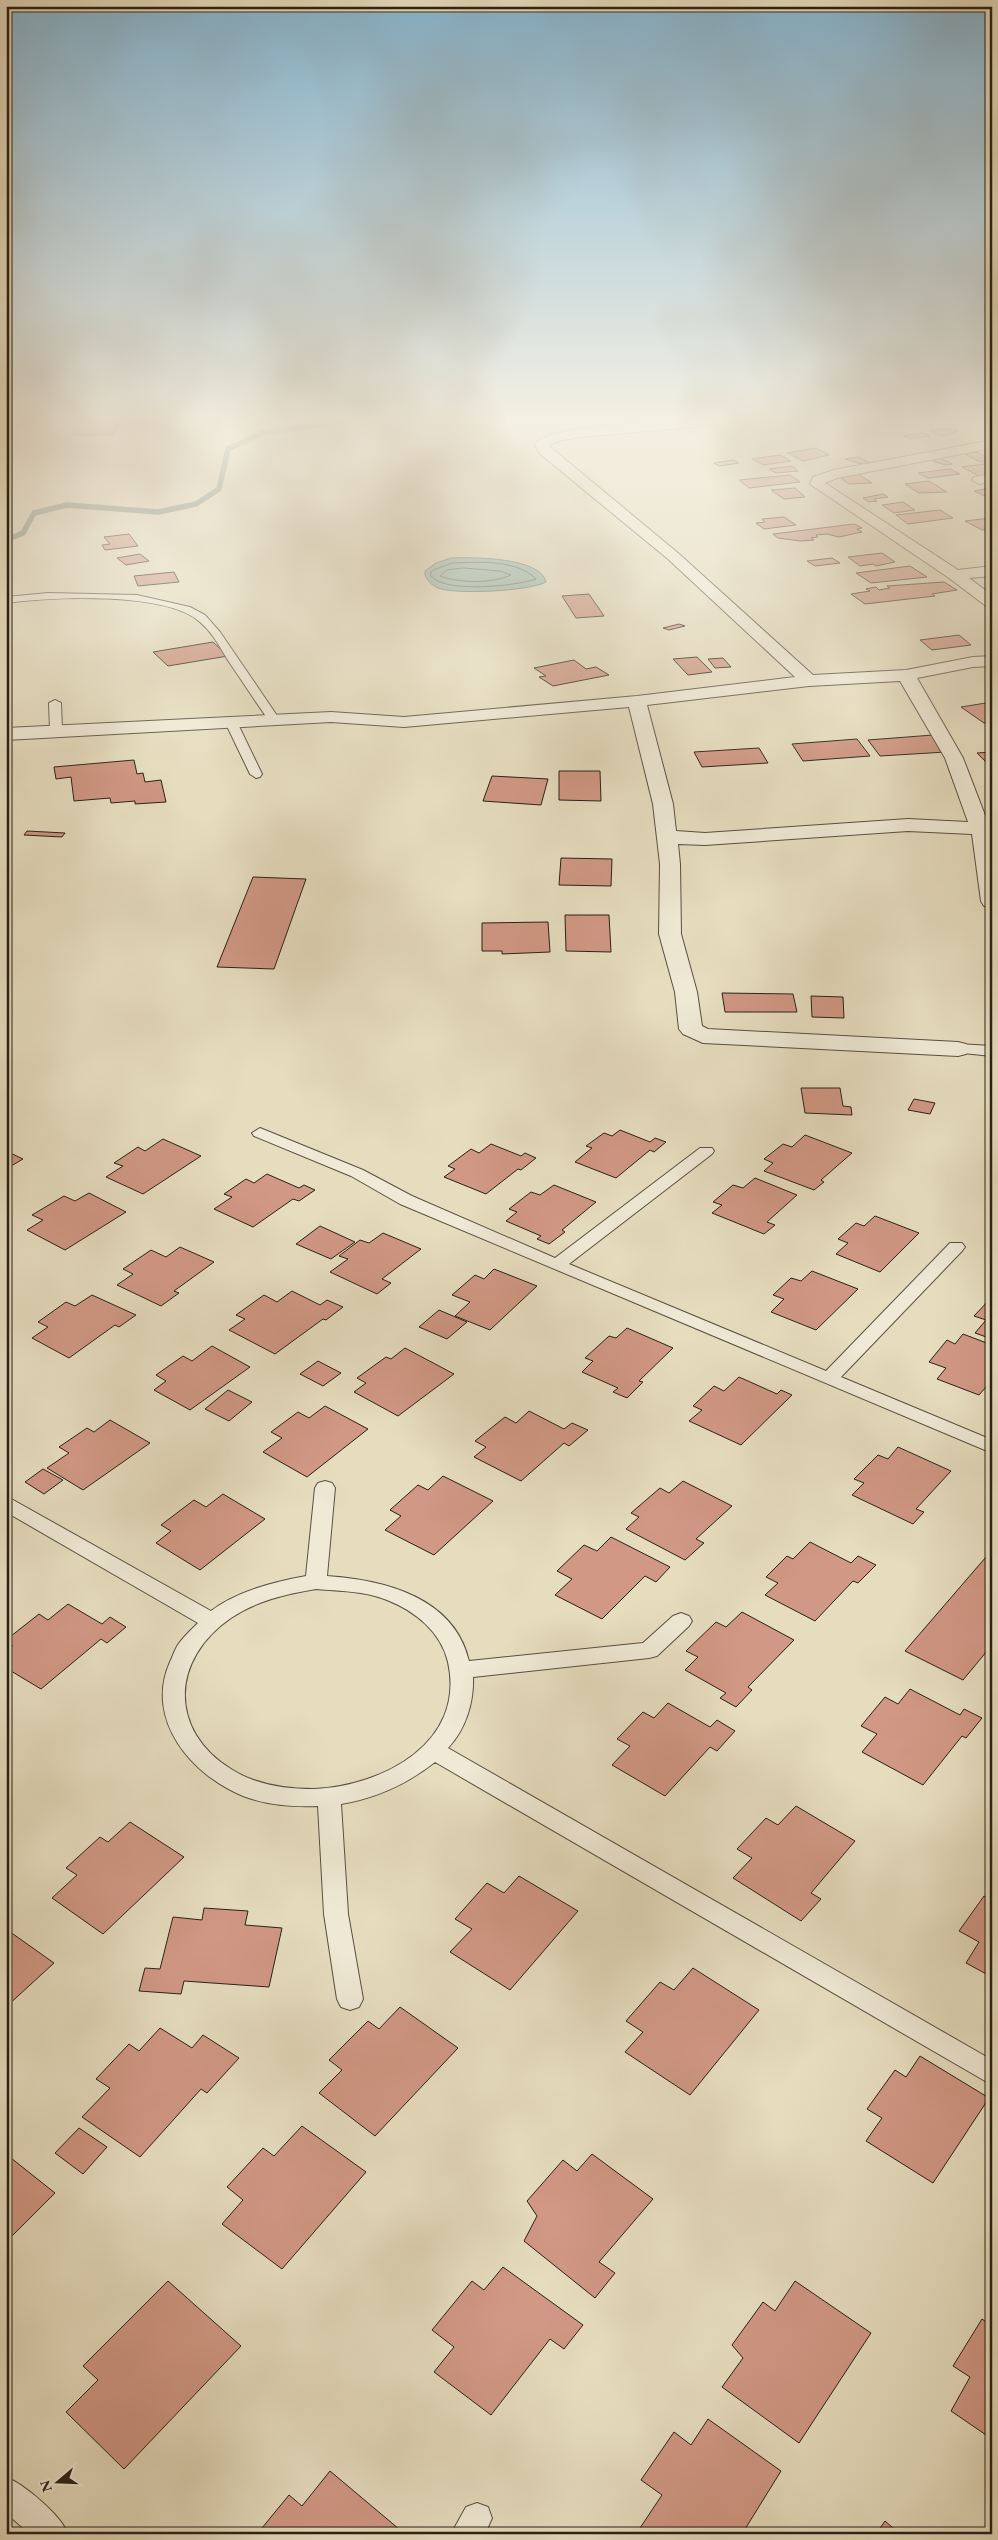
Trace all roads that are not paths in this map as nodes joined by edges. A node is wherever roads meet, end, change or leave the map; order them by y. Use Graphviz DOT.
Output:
graph roads {
  1 [pos="654,541"];
  2 [pos="902,541"];
  3 [pos="992,571"];
  4 [pos="955,575"];
  5 [pos="6,600"];
  6 [pos="992,603"];
  7 [pos="989,663"];
  8 [pos="906,675"];
  9 [pos="809,681"];
  10 [pos="637,700"];
  11 [pos="55,703"];
  12 [pos="274,720"];
  13 [pos="230,722"];
  14 [pos="56,730"];
  15 [pos="6,734"];
  16 [pos="256,774"];
  17 [pos="987,830"];
  18 [pos="667,837"];
  19 [pos="992,901"];
  20 [pos="958,1049"];
  21 [pos="992,1051"];
  22 [pos="260,1133"];
  23 [pos="706,1151"];
  24 [pos="956,1247"];
  25 [pos="557,1265"];
  26 [pos="829,1379"];
  27 [pos="992,1447"];
  28 [pos="325,1488"];
  29 [pos="6,1503"];
  30 [pos="316,1582"];
  31 [pos="212,1621"];
  32 [pos="681,1621"];
  33 [pos="463,1670"];
  34 [pos="434,1750"];
  35 [pos="329,1797"];
  36 [pos="350,1999"];
  37 [pos="992,2074"];
  38 [pos="6,2492"];
  39 [pos="53,2534"];
  1 -- 9 [label="street"];
  2 -- 4 [label="street"];
  3 -- 4 [label="street"];
  4 -- 6 [label="street"];
  5 -- 12 [label="lane"];
  7 -- 8 [label="street"];
  8 -- 9 [label="street"];
  8 -- 17 [label="street"];
  9 -- 10 [label="street"];
  10 -- 12 [label="street"];
  10 -- 18 [label="street"];
  11 -- 14 [label="lane"];
  12 -- 13 [label="street"];
  13 -- 14 [label="street"];
  13 -- 16 [label="lane"];
  14 -- 15 [label="street"];
  17 -- 18 [label="street"];
  17 -- 19 [label="street"];
  18 -- 20 [label="street"];
  20 -- 21 [label="lane"];
  22 -- 25 [label="lane"];
  23 -- 25 [label="lane"];
  24 -- 26 [label="lane"];
  25 -- 26 [label="lane"];
  26 -- 27 [label="lane"];
  28 -- 30 [label="lane"];
  29 -- 31 [label="lane"];
  30 -- 31 [label="lane"];
  30 -- 33 [label="lane"];
  31 -- 35 [label="lane"];
  32 -- 33 [label="lane"];
  33 -- 34 [label="lane"];
  34 -- 35 [label="lane"];
  34 -- 37 [label="lane"];
  35 -- 36 [label="lane"];
  38 -- 39 [label="lane"];
}
